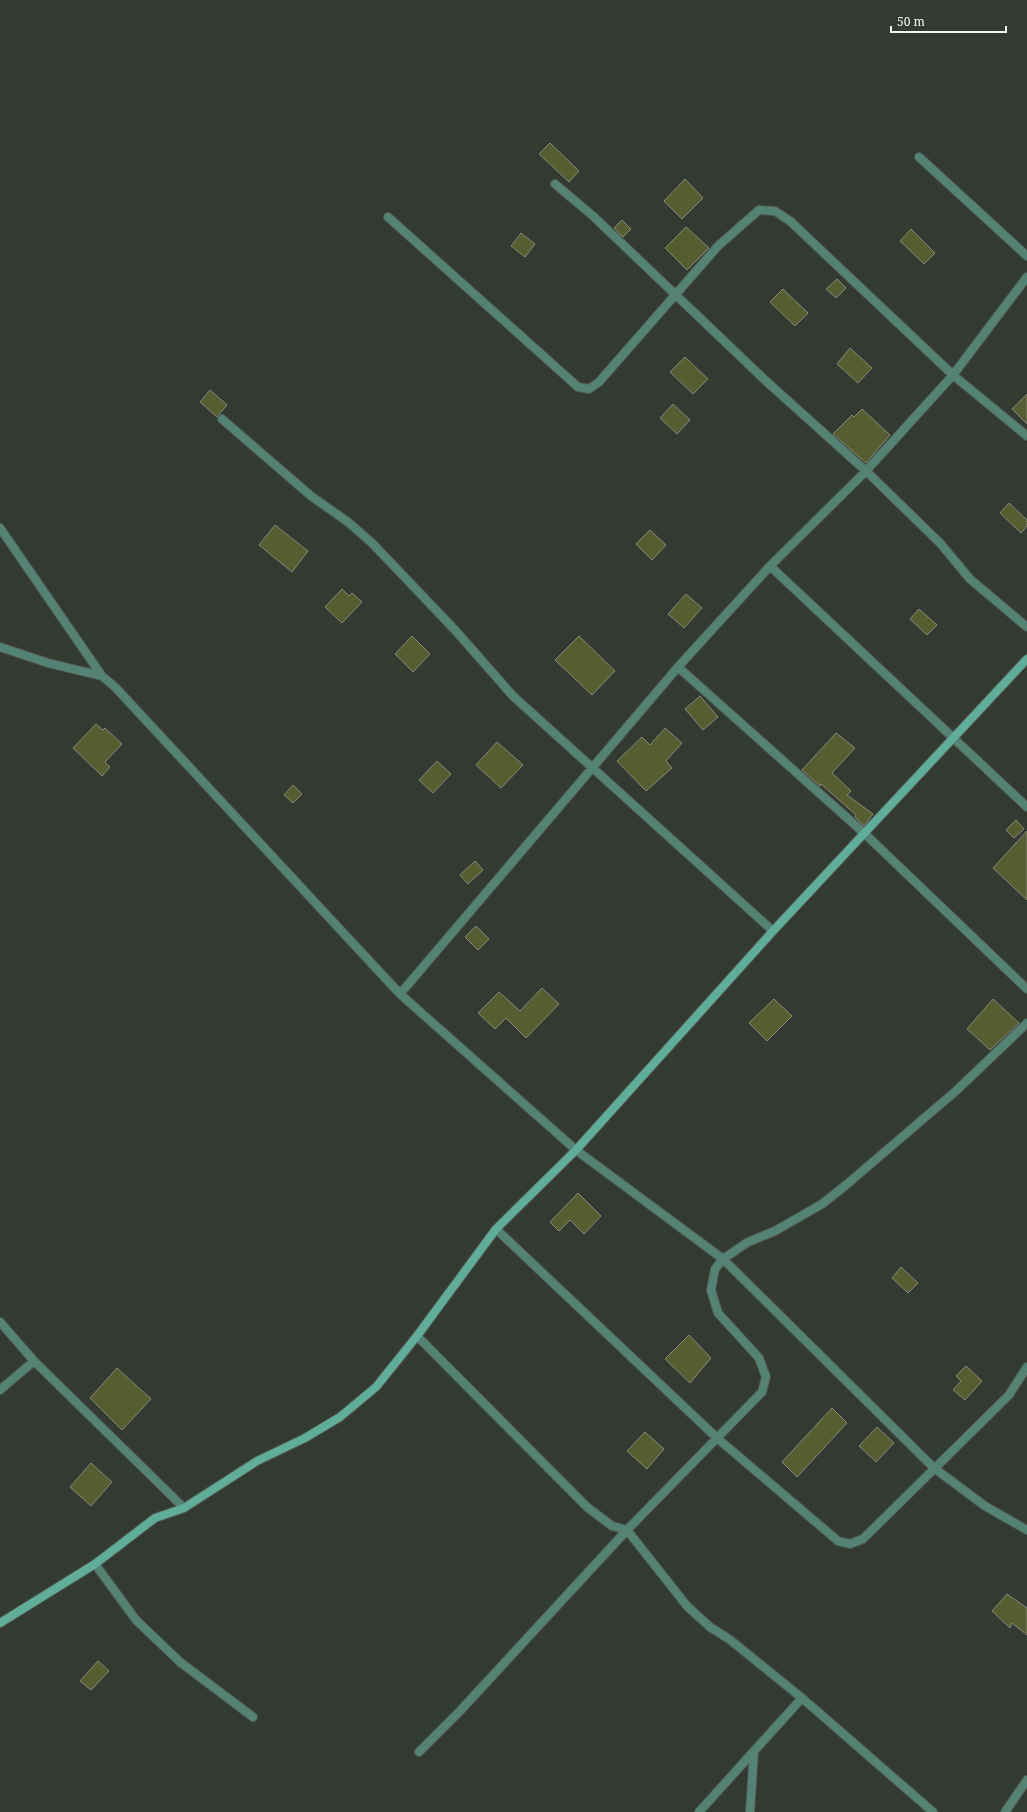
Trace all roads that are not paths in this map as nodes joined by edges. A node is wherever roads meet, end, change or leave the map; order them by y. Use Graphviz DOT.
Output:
graph roads {
  1 [pos="919,157"];
  2 [pos="555,184"];
  3 [pos="388,217"];
  4 [pos="1027,256"];
  5 [pos="1027,277"];
  6 [pos="675,296"];
  7 [pos="953,375"];
  8 [pos="222,419"];
  9 [pos="1027,436"];
  10 [pos="866,472"];
  11 [pos="0,528"];
  12 [pos="770,566"];
  13 [pos="1027,627"];
  14 [pos="0,647"];
  15 [pos="1027,659"];
  16 [pos="678,667"];
  17 [pos="102,676"];
  18 [pos="953,739"];
  19 [pos="592,767"];
  20 [pos="1027,807"];
  21 [pos="864,833"];
  22 [pos="772,931"];
  23 [pos="1027,989"];
  24 [pos="400,994"];
  25 [pos="1027,1023"];
  26 [pos="576,1150"];
  27 [pos="496,1229"];
  28 [pos="723,1259"];
  29 [pos="0,1322"];
  30 [pos="417,1336"];
  31 [pos="34,1361"];
  32 [pos="1027,1367"];
  33 [pos="0,1390"];
  34 [pos="716,1438"];
  35 [pos="934,1468"];
  36 [pos="184,1508"];
  37 [pos="627,1530"];
  38 [pos="1027,1530"];
  39 [pos="95,1564"];
  40 [pos="0,1623"];
  41 [pos="802,1698"];
  42 [pos="253,1717"];
  43 [pos="418,1752"];
  44 [pos="754,1752"];
  45 [pos="1027,1780"];
  46 [pos="699,1812"];
  47 [pos="750,1812"];
  48 [pos="933,1812"];
  49 [pos="1005,1812"];
  1 -- 4 [label="street"];
  2 -- 6 [label="street"];
  3 -- 6 [label="street"];
  5 -- 7 [label="street"];
  6 -- 7 [label="street"];
  6 -- 10 [label="street"];
  7 -- 9 [label="street"];
  7 -- 10 [label="street"];
  8 -- 19 [label="street"];
  10 -- 12 [label="street"];
  10 -- 13 [label="street"];
  11 -- 17 [label="street"];
  12 -- 16 [label="street"];
  12 -- 18 [label="street"];
  14 -- 17 [label="street"];
  15 -- 18 [label="street"];
  16 -- 19 [label="street"];
  16 -- 21 [label="street"];
  17 -- 24 [label="street"];
  18 -- 20 [label="street"];
  18 -- 21 [label="street"];
  19 -- 22 [label="street"];
  19 -- 24 [label="street"];
  21 -- 22 [label="street"];
  21 -- 23 [label="street"];
  22 -- 26 [label="street"];
  24 -- 26 [label="street"];
  25 -- 28 [label="street"];
  26 -- 27 [label="street"];
  26 -- 28 [label="street"];
  27 -- 30 [label="street"];
  27 -- 34 [label="street"];
  28 -- 34 [label="street"];
  28 -- 35 [label="street"];
  29 -- 31 [label="street"];
  30 -- 36 [label="street"];
  30 -- 37 [label="street"];
  31 -- 33 [label="street"];
  31 -- 36 [label="street"];
  32 -- 35 [label="street"];
  34 -- 35 [label="street"];
  34 -- 37 [label="street"];
  35 -- 38 [label="street"];
  36 -- 39 [label="street"];
  37 -- 41 [label="street"];
  37 -- 43 [label="street"];
  39 -- 40 [label="street"];
  39 -- 42 [label="street"];
  41 -- 44 [label="street"];
  41 -- 48 [label="street"];
  44 -- 46 [label="street"];
  44 -- 47 [label="street"];
  45 -- 49 [label="street"];
}
